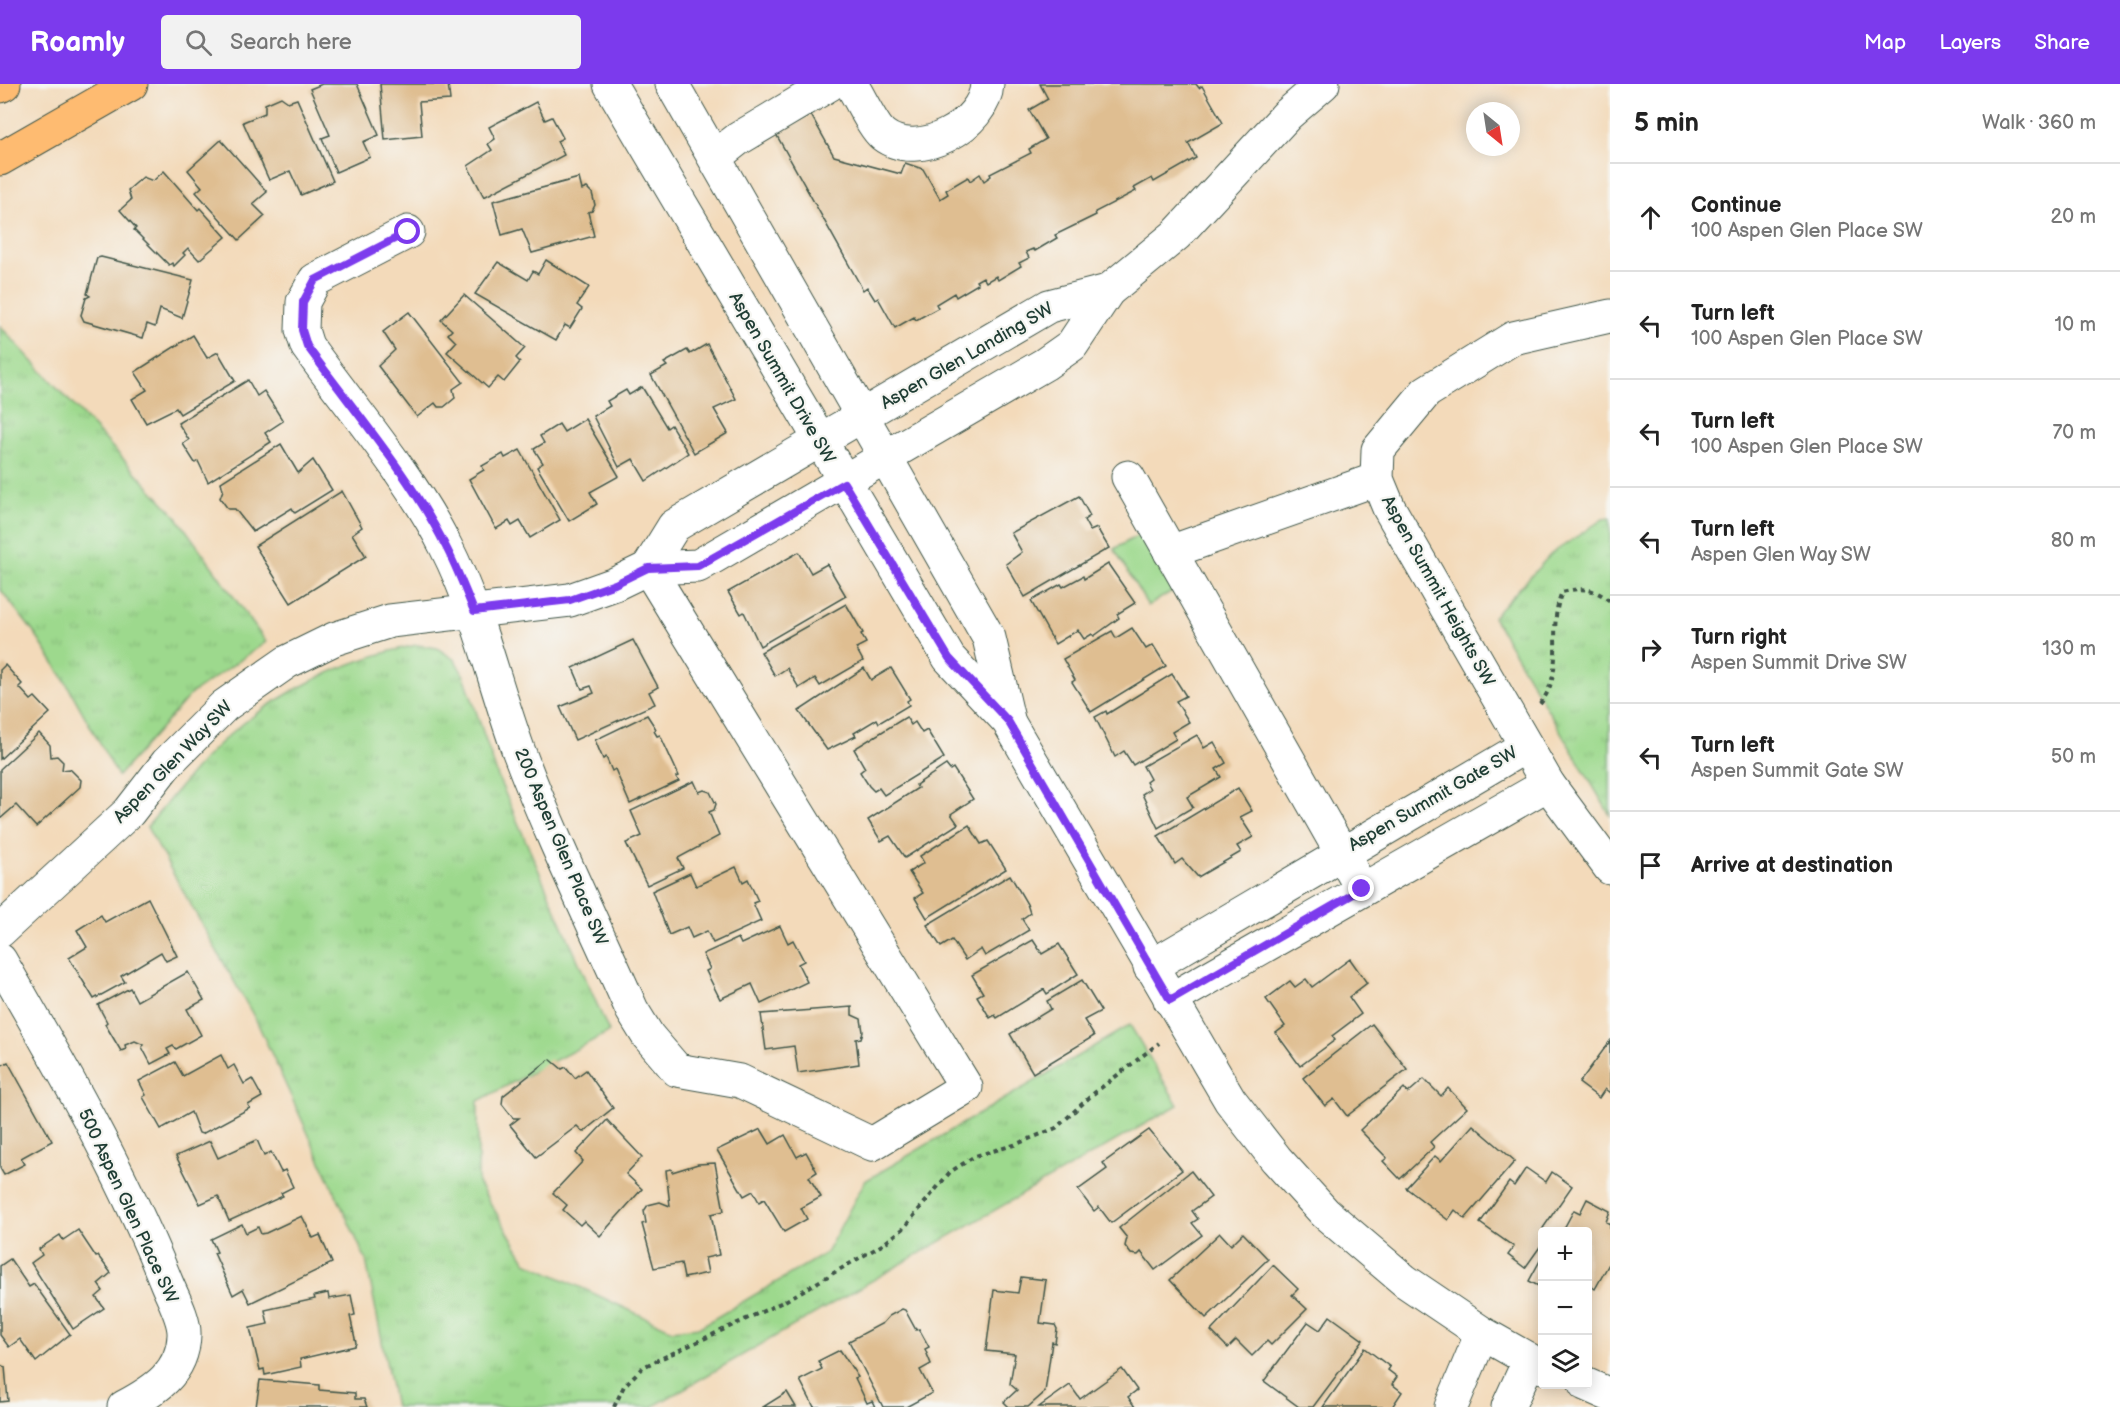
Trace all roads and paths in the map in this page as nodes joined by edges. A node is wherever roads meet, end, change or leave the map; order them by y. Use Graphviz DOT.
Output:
graph roads {
  1 [pos="4,84"];
  2 [pos="131,84"];
  3 [pos="610,84"];
  4 [pos="672,84"];
  5 [pos="830,84"];
  6 [pos="851,84"];
  7 [pos="987,84"];
  8 [pos="1323,84"];
  9 [pos="0,86"];
  10 [pos="715,157"];
  11 [pos="0,159"];
  12 [pos="408,232"];
  13 [pos="1108,291"];
  14 [pos="1610,316"];
  15 [pos="863,417"];
  16 [pos="820,441"];
  17 [pos="887,457"];
  18 [pos="1128,477"];
  19 [pos="1377,479"];
  20 [pos="844,483"];
  21 [pos="1170,552"];
  22 [pos="648,568"];
  23 [pos="1610,601"];
  24 [pos="474,611"];
  25 [pos="1538,706"];
  26 [pos="1008,721"];
  27 [pos="1526,746"];
  28 [pos="1548,784"];
  29 [pos="1341,853"];
  30 [pos="1610,868"];
  31 [pos="1362,889"];
  32 [pos="0,931"];
  33 [pos="0,960"];
  34 [pos="1150,967"];
  35 [pos="1170,1000"];
  36 [pos="1161,1042"];
  37 [pos="1482,1333"];
  38 [pos="1536,1364"];
  39 [pos="1592,1387"];
  40 [pos="1610,1395"];
  41 [pos="124,1407"];
  42 [pos="614,1407"];
  43 [pos="1451,1407"];
  44 [pos="1508,1407"];
  1 -- 9 [label="main road"];
  2 -- 11 [label="main road"];
  3 -- 16 [label="street, Aspen Summit Drive SW"];
  4 -- 10 [label="street, Aspen Summit Drive SW"];
  5 -- 10 [label="street"];
  6 -- 7 [label="street"];
  8 -- 13 [label="street, Aspen Glen Landing SW"];
  10 -- 15 [label="street, Aspen Summit Drive SW"];
  12 -- 24 [label="street, 200 Aspen Glen Place SW"];
  13 -- 15 [label="street, Aspen Glen Landing SW"];
  13 -- 17 [label="street, Aspen Glen Landing SW"];
  14 -- 19 [label="street, Aspen Summit Heights SW"];
  15 -- 16 [label="street"];
  15 -- 17 [label="street, Aspen Summit Drive SW"];
  16 -- 20 [label="street, Aspen Summit Drive SW"];
  16 -- 22 [label="street"];
  17 -- 20 [label="street, Aspen Glen Way SW"];
  17 -- 26 [label="street, Aspen Summit Drive SW"];
  18 -- 21 [label="street"];
  19 -- 21 [label="street"];
  19 -- 27 [label="street, Aspen Summit Heights SW"];
  20 -- 22 [label="street, Aspen Glen Way SW"];
  20 -- 26 [label="street, Aspen Summit Drive SW"];
  21 -- 29 [label="street"];
  22 -- 24 [label="street, Aspen Glen Way SW"];
  22 -- 24 [label="street, 200 Aspen Glen Place SW"];
  23 -- 25 [label="path"];
  24 -- 32 [label="street, Aspen Glen Way SW"];
  26 -- 34 [label="street, Aspen Summit Drive SW"];
  27 -- 28 [label="street, Aspen Summit Heights SW"];
  27 -- 29 [label="street, Aspen Summit Gate SW"];
  28 -- 30 [label="street, Aspen Summit Heights SW"];
  28 -- 31 [label="street"];
  29 -- 31 [label="street, Aspen Summit Gate SW"];
  29 -- 34 [label="street, Aspen Summit Gate SW"];
  31 -- 35 [label="street"];
  33 -- 41 [label="street, 500 Aspen Glen Place SW"];
  34 -- 35 [label="street, Aspen Summit Drive SW"];
  35 -- 37 [label="street, Aspen Summit Drive SW"];
  36 -- 42 [label="path"];
  37 -- 38 [label="street, Aspen Summit Drive SW"];
  37 -- 43 [label="street"];
  38 -- 44 [label="street"];
  39 -- 40 [label="street"];
}
